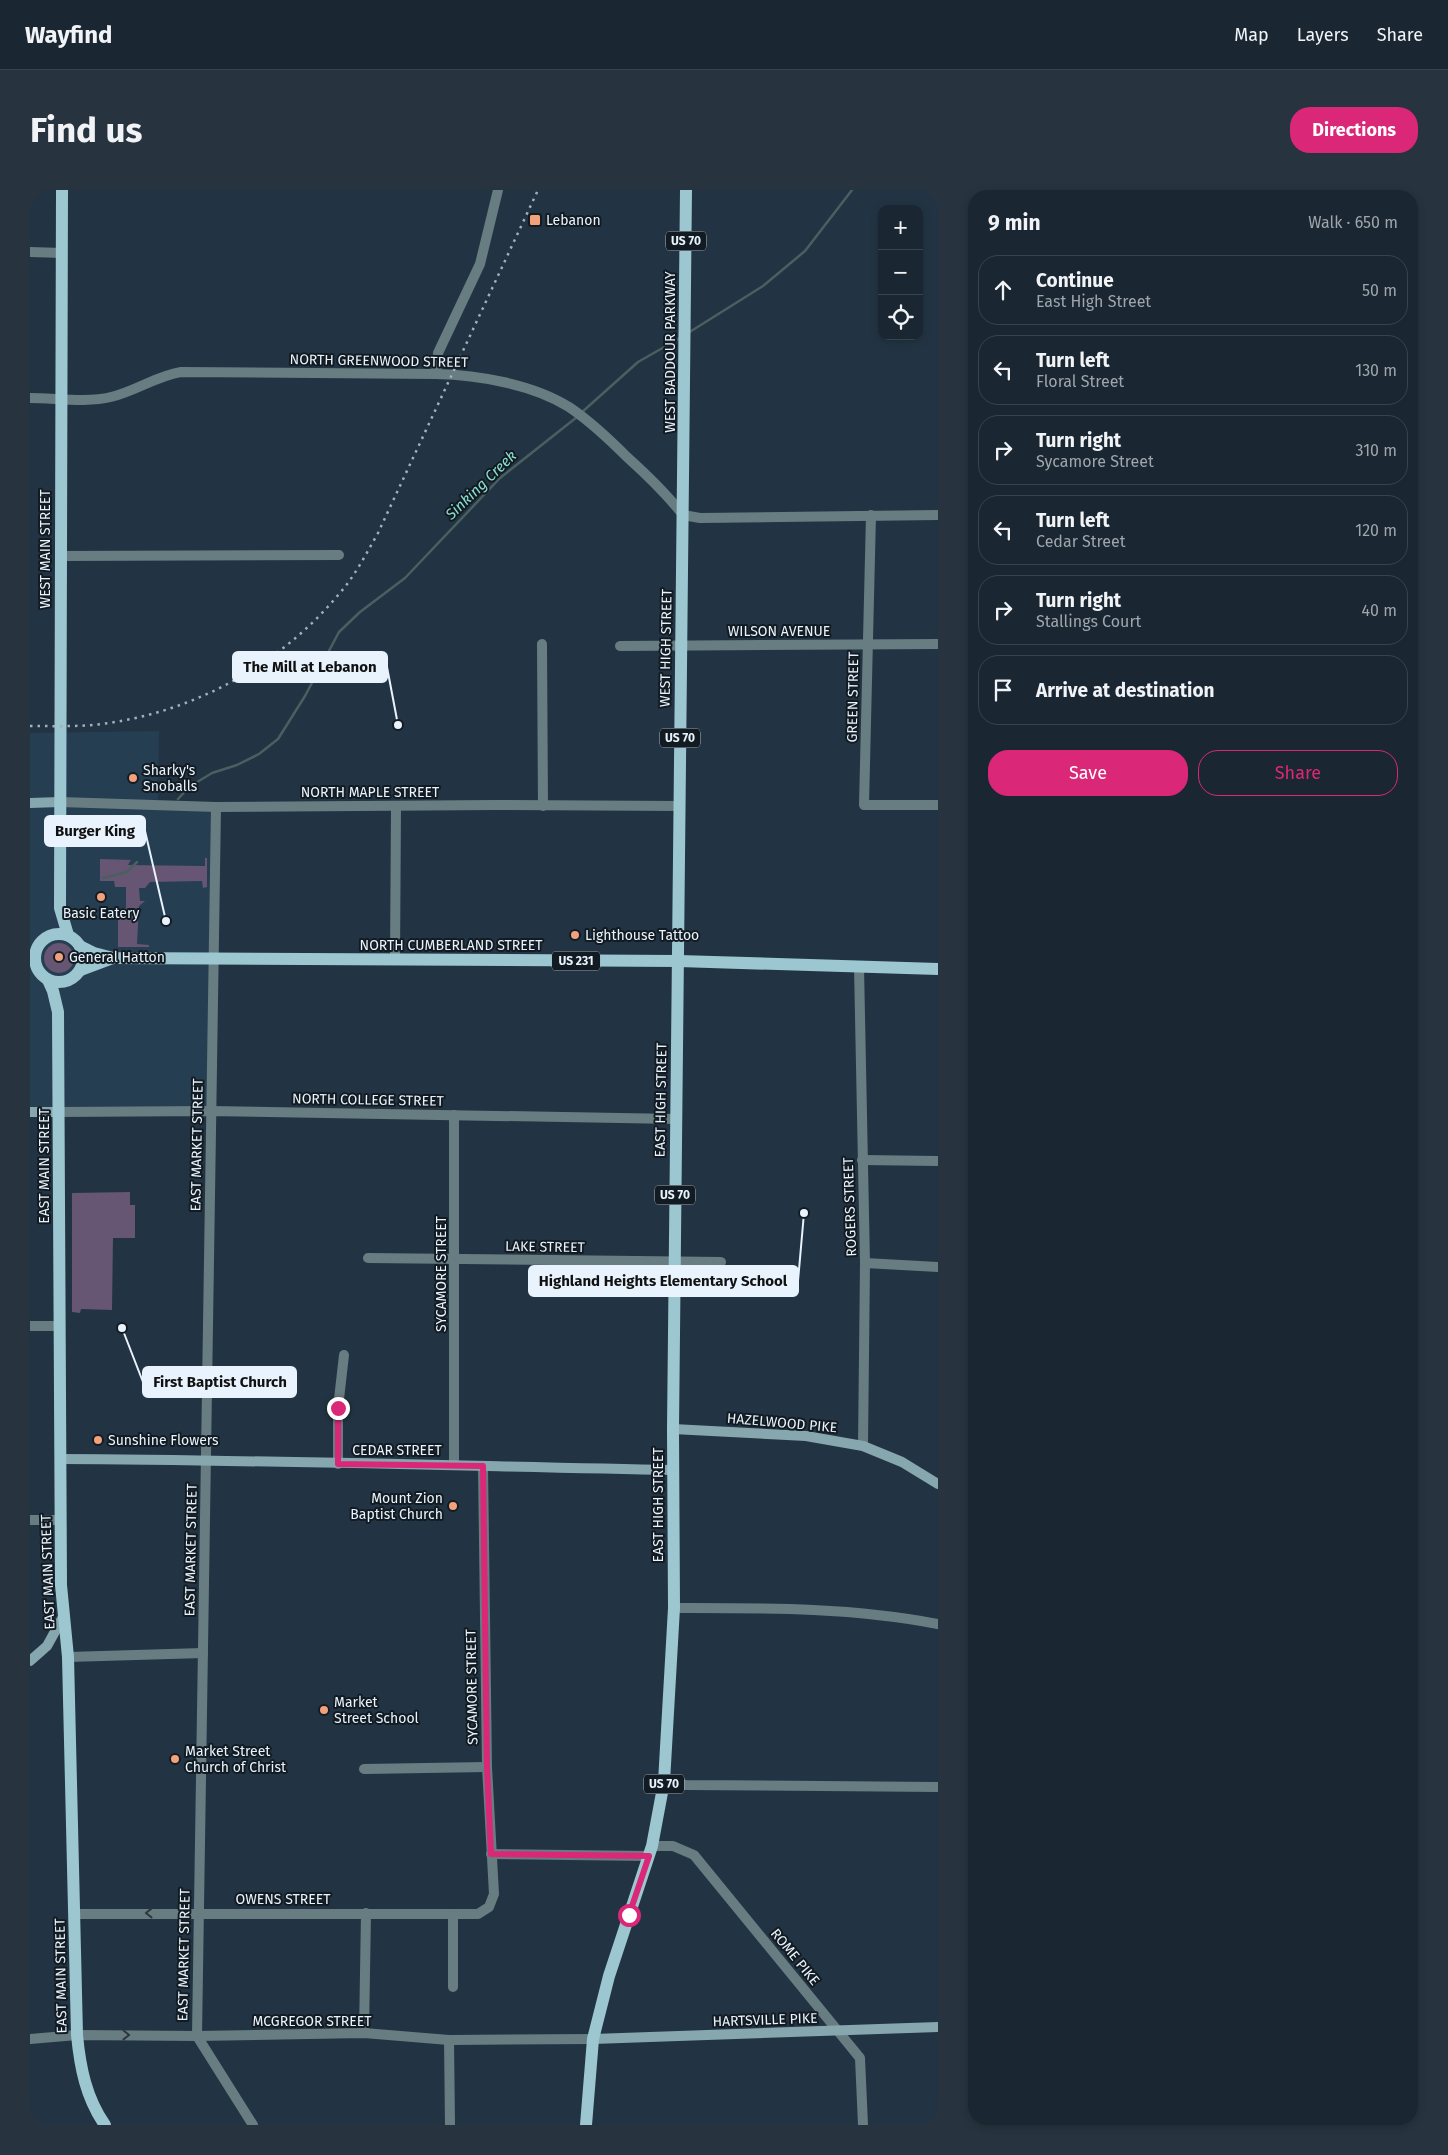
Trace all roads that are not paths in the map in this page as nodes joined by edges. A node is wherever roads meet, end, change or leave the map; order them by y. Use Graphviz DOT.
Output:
graph roads {
  1 [pos="62,190"];
  2 [pos="498,190"];
  3 [pos="686,190"];
  4 [pos="30,252"];
  5 [pos="62,253"];
  6 [pos="436,374"];
  7 [pos="30,398"];
  8 [pos="61,398"];
  9 [pos="683,515"];
  10 [pos="938,515"];
  11 [pos="871,516"];
  12 [pos="340,555"];
  13 [pos="61,556"];
  14 [pos="542,644"];
  15 [pos="868,644"];
  16 [pos="938,644"];
  17 [pos="620,646"];
  18 [pos="681,646"];
  19 [pos="60,802"];
  20 [pos="30,803"];
  21 [pos="938,805"];
  22 [pos="396,806"];
  23 [pos="543,806"];
  24 [pos="680,806"];
  25 [pos="216,807"];
  26 [pos="60,908"];
  27 [pos="68,935"];
  28 [pos="48,936"];
  29 [pos="80,946"];
  30 [pos="34,948"];
  31 [pos="113,958"];
  32 [pos="214,959"];
  33 [pos="395,959"];
  34 [pos="679,962"];
  35 [pos="859,967"];
  36 [pos="938,969"];
  37 [pos="39,973"];
  38 [pos="77,974"];
  39 [pos="58,1012"];
  40 [pos="210,1111"];
  41 [pos="30,1112"];
  42 [pos="59,1112"];
  43 [pos="454,1115"];
  44 [pos="676,1119"];
  45 [pos="862,1160"];
  46 [pos="938,1161"];
  47 [pos="368,1258"];
  48 [pos="456,1259"];
  49 [pos="674,1262"];
  50 [pos="721,1262"];
  51 [pos="865,1263"];
  52 [pos="938,1267"];
  53 [pos="30,1326"];
  54 [pos="59,1326"];
  55 [pos="344,1355"];
  56 [pos="673,1429"];
  57 [pos="863,1446"];
  58 [pos="60,1459"];
  59 [pos="206,1459"];
  60 [pos="338,1464"];
  61 [pos="454,1464"];
  62 [pos="483,1466"];
  63 [pos="673,1470"];
  64 [pos="938,1484"];
  65 [pos="30,1520"];
  66 [pos="60,1520"];
  67 [pos="674,1608"];
  68 [pos="63,1617"];
  69 [pos="938,1624"];
  70 [pos="203,1653"];
  71 [pos="68,1657"];
  72 [pos="30,1661"];
  73 [pos="487,1767"];
  74 [pos="364,1769"];
  75 [pos="664,1782"];
  76 [pos="938,1787"];
  77 [pos="650,1851"];
  78 [pos="491,1854"];
  79 [pos="490,1907"];
  80 [pos="198,1913"];
  81 [pos="366,1913"];
  82 [pos="75,1914"];
  83 [pos="453,1914"];
  84 [pos="453,1987"];
  85 [pos="938,2027"];
  86 [pos="837,2032"];
  87 [pos="364,2033"];
  88 [pos="77,2035"];
  89 [pos="197,2036"];
  90 [pos="594,2039"];
  91 [pos="30,2040"];
  92 [pos="449,2040"];
  93 [pos="105,2125"];
  94 [pos="253,2125"];
  95 [pos="450,2125"];
  96 [pos="586,2125"];
  97 [pos="863,2125"];
  1 -- 5 [label="main road, WEST MAIN STREET"];
  2 -- 6 [label="street"];
  3 -- 9 [label="main road, WEST BADDOUR PARKWAY / US 70"];
  4 -- 5 [label="street"];
  5 -- 8 [label="main road, WEST MAIN STREET"];
  6 -- 8 [label="street, NORTH GREENWOOD STREET"];
  6 -- 9 [label="street, NORTH GREENWOOD STREET"];
  7 -- 8 [label="street, NORTH GREENWOOD STREET"];
  8 -- 13 [label="main road, WEST MAIN STREET"];
  9 -- 11 [label="street"];
  9 -- 18 [label="main road, WEST HIGH STREET / US 70"];
  10 -- 11 [label="street"];
  11 -- 15 [label="street, GREEN STREET"];
  12 -- 13 [label="street"];
  13 -- 19 [label="main road, WEST MAIN STREET"];
  14 -- 23 [label="street"];
  15 -- 16 [label="street, WILSON AVENUE"];
  15 -- 18 [label="street, WILSON AVENUE"];
  15 -- 21 [label="street, GREEN STREET"];
  17 -- 18 [label="street, WILSON AVENUE"];
  18 -- 24 [label="main road, WEST HIGH STREET / US 70"];
  19 -- 20 [label="street"];
  19 -- 25 [label="street, NORTH MAPLE STREET"];
  19 -- 26 [label="main road, WEST MAIN STREET"];
  22 -- 23 [label="street, NORTH MAPLE STREET"];
  22 -- 25 [label="street, NORTH MAPLE STREET"];
  22 -- 33 [label="street"];
  23 -- 24 [label="street, NORTH MAPLE STREET"];
  24 -- 34 [label="main road, WEST HIGH STREET / US 70"];
  25 -- 32 [label="street, EAST MARKET STREET"];
  26 -- 27 [label="main road, WEST MAIN STREET"];
  26 -- 28 [label="main road, WEST MAIN STREET"];
  27 -- 28 [label="main road"];
  27 -- 29 [label="main road, US 231"];
  28 -- 30 [label="main road"];
  29 -- 31 [label="main road, NORTH CUMBERLAND STREET / US 231"];
  29 -- 38 [label="main road"];
  30 -- 37 [label="main road"];
  31 -- 32 [label="main road, NORTH CUMBERLAND STREET / US 231"];
  31 -- 38 [label="main road, NORTH CUMBERLAND STREET / US 231"];
  32 -- 33 [label="main road, NORTH CUMBERLAND STREET / US 231"];
  32 -- 40 [label="street, EAST MARKET STREET"];
  33 -- 34 [label="main road, NORTH CUMBERLAND STREET / US 231"];
  34 -- 35 [label="main road, NORTH CUMBERLAND STREET / US 231"];
  34 -- 44 [label="main road, EAST HIGH STREET / US 70"];
  35 -- 36 [label="main road, NORTH CUMBERLAND STREET / US 231"];
  35 -- 45 [label="street, ROGERS STREET"];
  37 -- 38 [label="main road, US 231"];
  37 -- 39 [label="main road, EAST MAIN STREET"];
  38 -- 39 [label="main road, EAST MAIN STREET"];
  39 -- 42 [label="main road, EAST MAIN STREET"];
  40 -- 42 [label="street, NORTH COLLEGE STREET"];
  40 -- 43 [label="street, NORTH COLLEGE STREET"];
  40 -- 59 [label="street, EAST MARKET STREET"];
  41 -- 42 [label="street"];
  42 -- 54 [label="main road, EAST MAIN STREET"];
  43 -- 44 [label="street, NORTH COLLEGE STREET"];
  43 -- 48 [label="street, SYCAMORE STREET"];
  44 -- 49 [label="main road, EAST HIGH STREET / US 70"];
  45 -- 46 [label="street"];
  45 -- 51 [label="street, ROGERS STREET"];
  47 -- 48 [label="street, LAKE STREET"];
  48 -- 49 [label="street, LAKE STREET"];
  48 -- 61 [label="street, SYCAMORE STREET"];
  49 -- 50 [label="street, LAKE STREET"];
  49 -- 56 [label="main road, EAST HIGH STREET / US 70"];
  51 -- 52 [label="street"];
  51 -- 57 [label="street, ROGERS STREET"];
  53 -- 54 [label="street"];
  54 -- 58 [label="main road, EAST MAIN STREET"];
  55 -- 60 [label="street"];
  56 -- 57 [label="street, HAZELWOOD PIKE"];
  56 -- 63 [label="main road, EAST HIGH STREET / US 70"];
  57 -- 64 [label="street, HAZELWOOD PIKE"];
  58 -- 59 [label="street, CEDAR STREET"];
  58 -- 66 [label="main road, EAST MAIN STREET"];
  59 -- 60 [label="street, CEDAR STREET"];
  59 -- 70 [label="street, EAST MARKET STREET"];
  60 -- 61 [label="street, CEDAR STREET"];
  61 -- 62 [label="street, CEDAR STREET"];
  62 -- 63 [label="street, CEDAR STREET"];
  62 -- 73 [label="street, SYCAMORE STREET"];
  63 -- 67 [label="main road, EAST HIGH STREET / US 70"];
  65 -- 66 [label="street"];
  66 -- 68 [label="main road, EAST MAIN STREET"];
  67 -- 69 [label="street"];
  67 -- 75 [label="main road, EAST HIGH STREET / US 70"];
  68 -- 71 [label="main road, EAST MAIN STREET"];
  68 -- 72 [label="street"];
  70 -- 71 [label="street"];
  70 -- 80 [label="street, EAST MARKET STREET"];
  71 -- 82 [label="main road, EAST MAIN STREET"];
  73 -- 74 [label="street"];
  73 -- 78 [label="street, SYCAMORE STREET"];
  75 -- 76 [label="street"];
  75 -- 77 [label="main road, EAST HIGH STREET / US 70"];
  77 -- 78 [label="street, ROME PIKE"];
  77 -- 86 [label="street, ROME PIKE"];
  77 -- 90 [label="main road, EAST HIGH STREET / US 70"];
  78 -- 79 [label="street, SYCAMORE STREET"];
  79 -- 83 [label="street, OWENS STREET"];
  80 -- 81 [label="street, OWENS STREET"];
  80 -- 82 [label="street, OWENS STREET, one-way"];
  80 -- 89 [label="street, EAST MARKET STREET"];
  81 -- 83 [label="street, OWENS STREET"];
  81 -- 87 [label="street"];
  82 -- 88 [label="main road, EAST MAIN STREET"];
  83 -- 84 [label="street"];
  85 -- 86 [label="street, HARTSVILLE PIKE"];
  86 -- 90 [label="street, HARTSVILLE PIKE"];
  86 -- 97 [label="street, ROME PIKE"];
  87 -- 89 [label="street, MCGREGOR STREET"];
  87 -- 92 [label="street, MCGREGOR STREET"];
  88 -- 89 [label="street, MCGREGOR STREET, one-way"];
  88 -- 91 [label="street, MCGREGOR STREET"];
  88 -- 93 [label="main road, EAST MAIN STREET"];
  89 -- 94 [label="street, EAST MARKET STREET"];
  90 -- 92 [label="street, MCGREGOR STREET"];
  90 -- 96 [label="main road, US 70"];
  92 -- 95 [label="street"];
}
